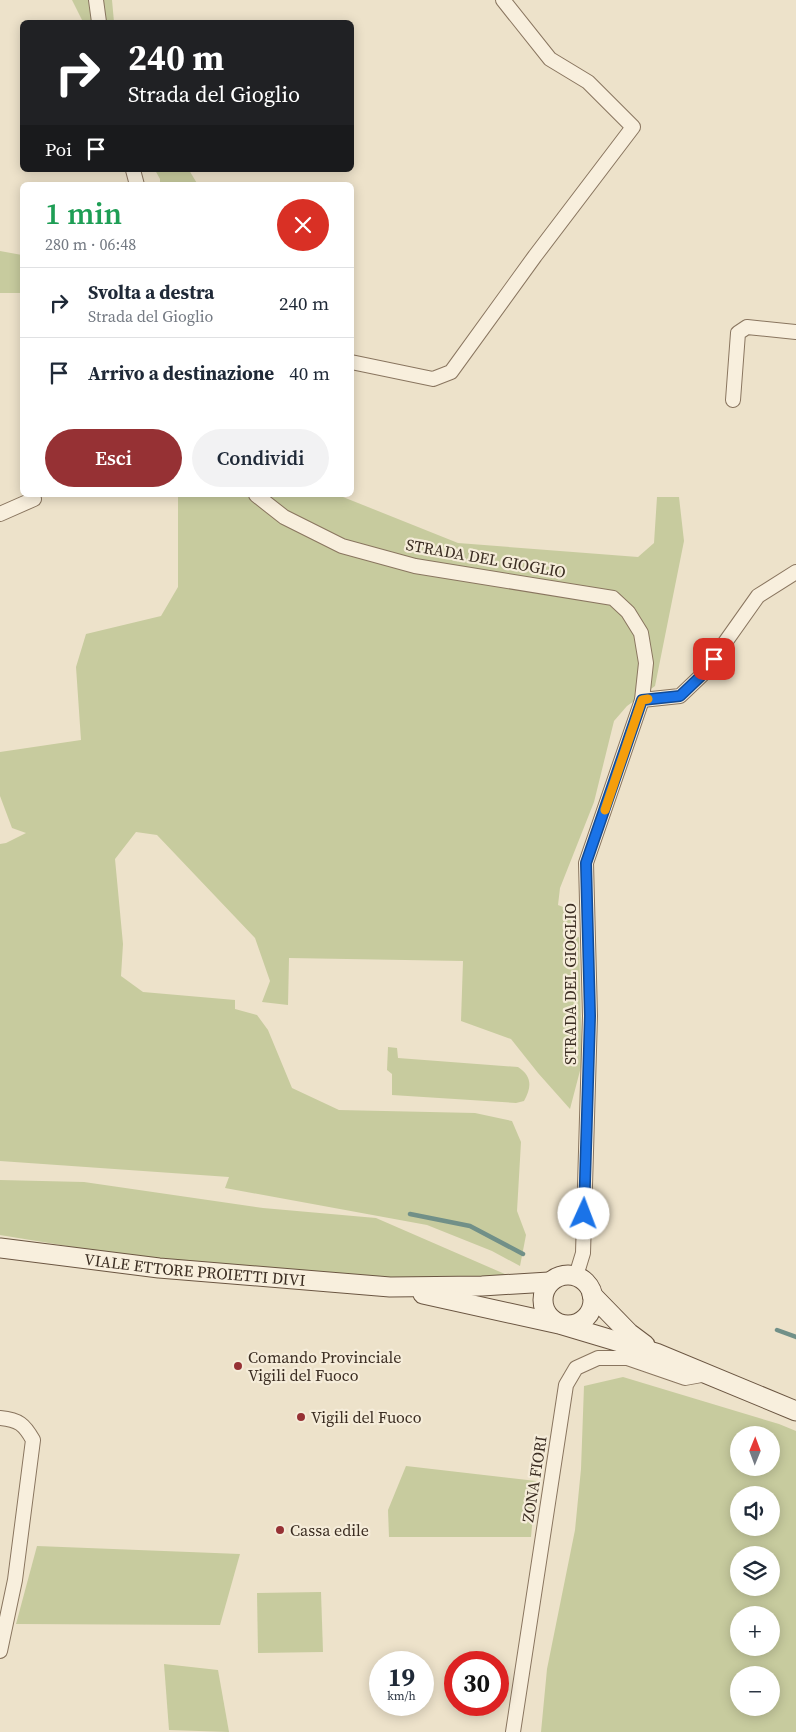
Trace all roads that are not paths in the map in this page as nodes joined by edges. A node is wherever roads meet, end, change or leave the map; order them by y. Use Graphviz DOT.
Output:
graph roads {
  1 [pos="96,0"];
  2 [pos="503,0"];
  3 [pos="99,20"];
  4 [pos="796,332"];
  5 [pos="354,363"];
  6 [pos="733,400"];
  7 [pos="259,497"];
  8 [pos="34,499"];
  9 [pos="0,514"];
  10 [pos="796,572"];
  11 [pos="642,700"];
  12 [pos="0,1248"];
  13 [pos="576,1276"];
  14 [pos="550,1282"];
  15 [pos="390,1287"];
  16 [pos="592,1295"];
  17 [pos="559,1324"];
  18 [pos="656,1353"];
  19 [pos="707,1374"];
  20 [pos="796,1411"];
  21 [pos="0,1418"];
  22 [pos="3,1619"];
  23 [pos="0,1651"];
  24 [pos="513,1732"];
  1 -- 3 [label="street"];
  2 -- 5 [label="street"];
  4 -- 6 [label="street"];
  7 -- 11 [label="street, STRADA DEL GIOGLIO"];
  8 -- 9 [label="street"];
  10 -- 11 [label="street"];
  11 -- 13 [label="street, STRADA DEL GIOGLIO"];
  12 -- 15 [label="main road, VIALE ETTORE PROIETTI DIVI"];
  13 -- 14 [label="main road, VIALE ETTORE PROIETTI DIVI"];
  13 -- 16 [label="main road, VIALE ETTORE PROIETTI DIVI"];
  14 -- 15 [label="main road, VIALE ETTORE PROIETTI DIVI"];
  14 -- 17 [label="main road"];
  15 -- 17 [label="main road, VIALE ETTORE PROIETTI DIVI"];
  16 -- 17 [label="main road, VIALE ETTORE PROIETTI DIVI"];
  16 -- 18 [label="main road, VIALE ETTORE PROIETTI DIVI"];
  17 -- 18 [label="main road, VIALE ETTORE PROIETTI DIVI"];
  18 -- 19 [label="main road, VIALE ETTORE PROIETTI DIVI"];
  19 -- 20 [label="main road, VIALE ETTORE PROIETTI DIVI"];
  19 -- 24 [label="street, ZONA FIORI"];
  21 -- 22 [label="street"];
  22 -- 23 [label="street"];
}
